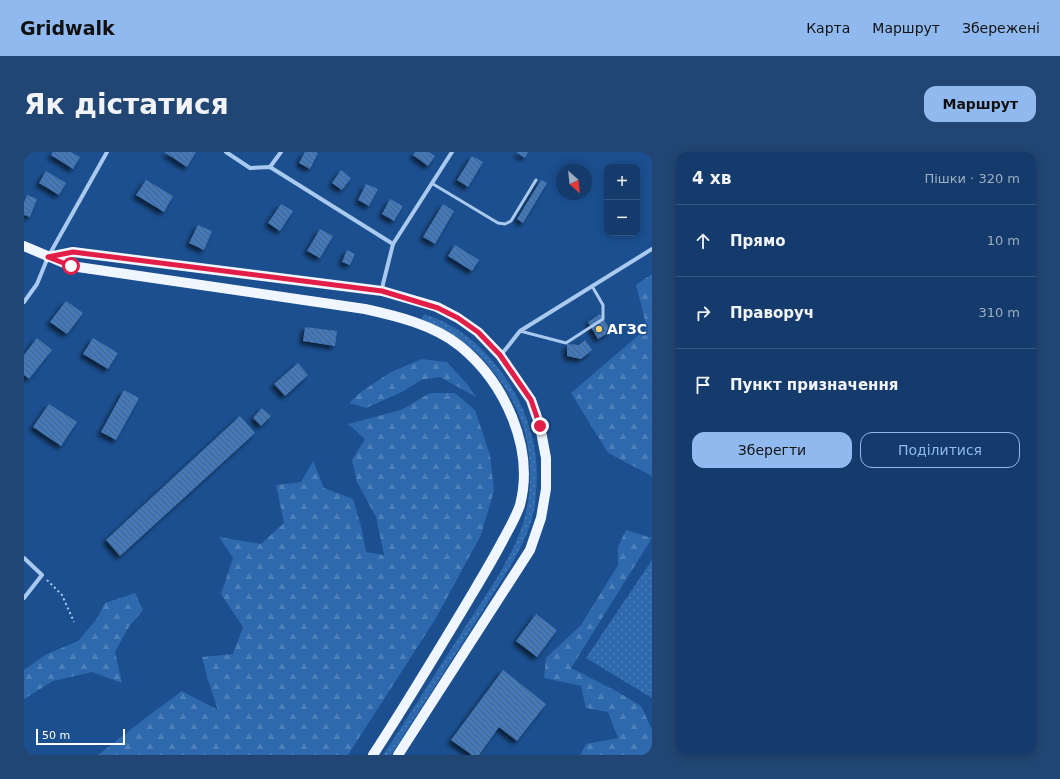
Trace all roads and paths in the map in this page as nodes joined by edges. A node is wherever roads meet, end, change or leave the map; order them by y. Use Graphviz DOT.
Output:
graph roads {
  1 [pos="107,152"];
  2 [pos="226,152"];
  3 [pos="281,152"];
  4 [pos="452,152"];
  5 [pos="270,167"];
  6 [pos="536,180"];
  7 [pos="433,184"];
  8 [pos="393,244"];
  9 [pos="24,246"];
  10 [pos="652,249"];
  11 [pos="48,257"];
  12 [pos="592,286"];
  13 [pos="382,291"];
  14 [pos="24,302"];
  15 [pos="520,331"];
  16 [pos="500,355"];
  17 [pos="24,558"];
  18 [pos="42,575"];
  19 [pos="24,598"];
  20 [pos="74,622"];
  21 [pos="373,755"];
  22 [pos="398,755"];
  1 -- 11 [label="street"];
  2 -- 5 [label="street"];
  3 -- 5 [label="street"];
  4 -- 7 [label="street"];
  5 -- 8 [label="street"];
  6 -- 7 [label="lane"];
  7 -- 8 [label="street"];
  8 -- 13 [label="street"];
  9 -- 11 [label="main road"];
  10 -- 12 [label="street"];
  11 -- 13 [label="main road"];
  11 -- 14 [label="street"];
  11 -- 21 [label="main road"];
  12 -- 15 [label="street"];
  12 -- 15 [label="lane"];
  13 -- 16 [label="main road"];
  15 -- 16 [label="street"];
  16 -- 22 [label="main road"];
  17 -- 18 [label="street"];
  18 -- 19 [label="street"];
  18 -- 20 [label="path"];
}
